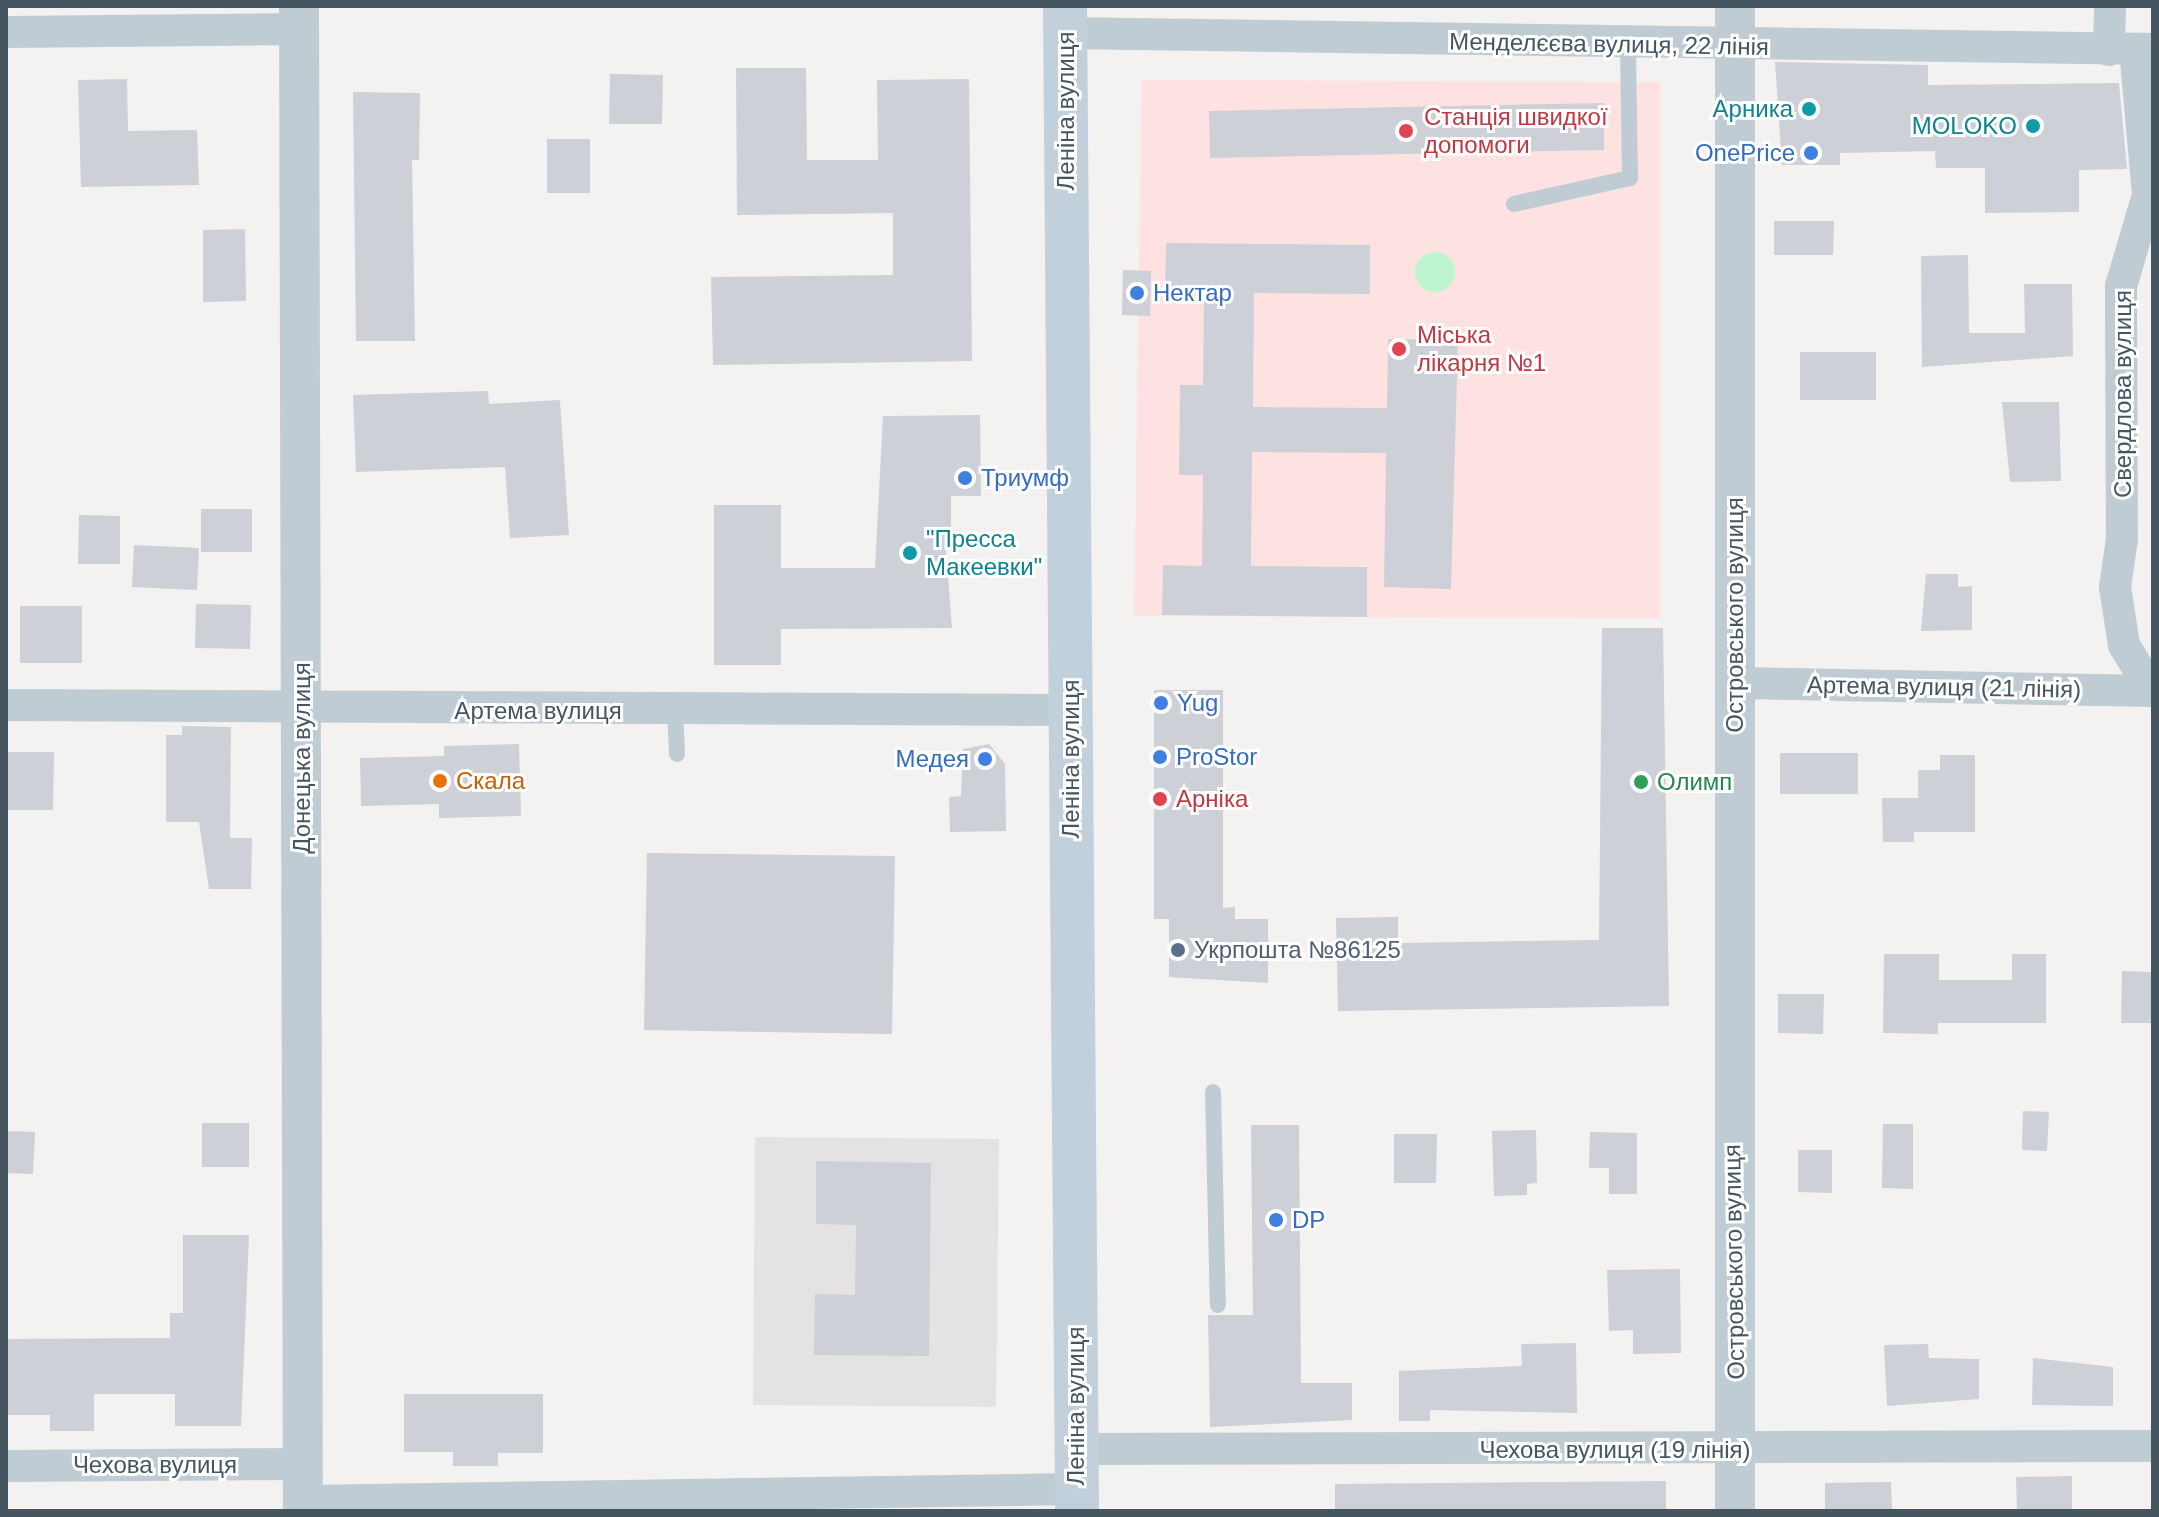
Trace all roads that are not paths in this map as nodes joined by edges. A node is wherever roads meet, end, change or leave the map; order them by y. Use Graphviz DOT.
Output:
graph roads {
  1 [pos="2110,6"];
  2 [pos="299,17"];
  3 [pos="1065,19"];
  4 [pos="1735,26"];
  5 [pos="6,32"];
  6 [pos="1628,46"];
  7 [pos="2132,50"];
  8 [pos="1514,204"];
  9 [pos="2153,680"];
  10 [pos="1735,683"];
  11 [pos="2153,691"];
  12 [pos="6,705"];
  13 [pos="1071,710"];
  14 [pos="302,711"];
  15 [pos="675,711"];
  16 [pos="677,754"];
  17 [pos="1213,1092"];
  18 [pos="1218,1305"];
  19 [pos="2153,1446"];
  20 [pos="1736,1451"];
  21 [pos="6,1466"];
  22 [pos="1077,1483"];
  23 [pos="303,1492"];
  24 [pos="693,1504"];
  25 [pos="727,1511"];
  26 [pos="1735,1511"];
  1 -- 7 [label="street, Свердлова вулиця"];
  2 -- 5 [label="street"];
  2 -- 14 [label="street, Донецька вулиця"];
  3 -- 6 [label="street, Менделєєва вулиця, 22 лінія"];
  3 -- 13 [label="main road, Леніна вулиця"];
  4 -- 6 [label="street, Менделєєва вулиця, 22 лінія"];
  4 -- 7 [label="street, Менделєєва вулиця, 22 лінія"];
  4 -- 10 [label="street, Островського вулиця"];
  6 -- 8 [label="lane"];
  7 -- 9 [label="street, Свердлова вулиця"];
  10 -- 11 [label="street, Артема вулиця (21 лiнiя)"];
  10 -- 20 [label="street, Островського вулиця"];
  12 -- 14 [label="street, Артема вулиця"];
  13 -- 15 [label="street, Артема вулиця"];
  13 -- 22 [label="main road, Леніна вулиця"];
  14 -- 15 [label="street, Артема вулиця"];
  14 -- 23 [label="street, Донецька вулиця"];
  15 -- 16 [label="lane"];
  17 -- 18 [label="lane"];
  19 -- 20 [label="street, Чехова вулиця (19 лiнiя)"];
  20 -- 22 [label="street, Чехова вулиця (19 лiнiя)"];
  20 -- 26 [label="street, Островського вулиця"];
  21 -- 23 [label="street, Чехова вулиця"];
  22 -- 24 [label="street, Чехова вулиця"];
  23 -- 24 [label="street, Чехова вулиця"];
  24 -- 25 [label="lane"];
}
